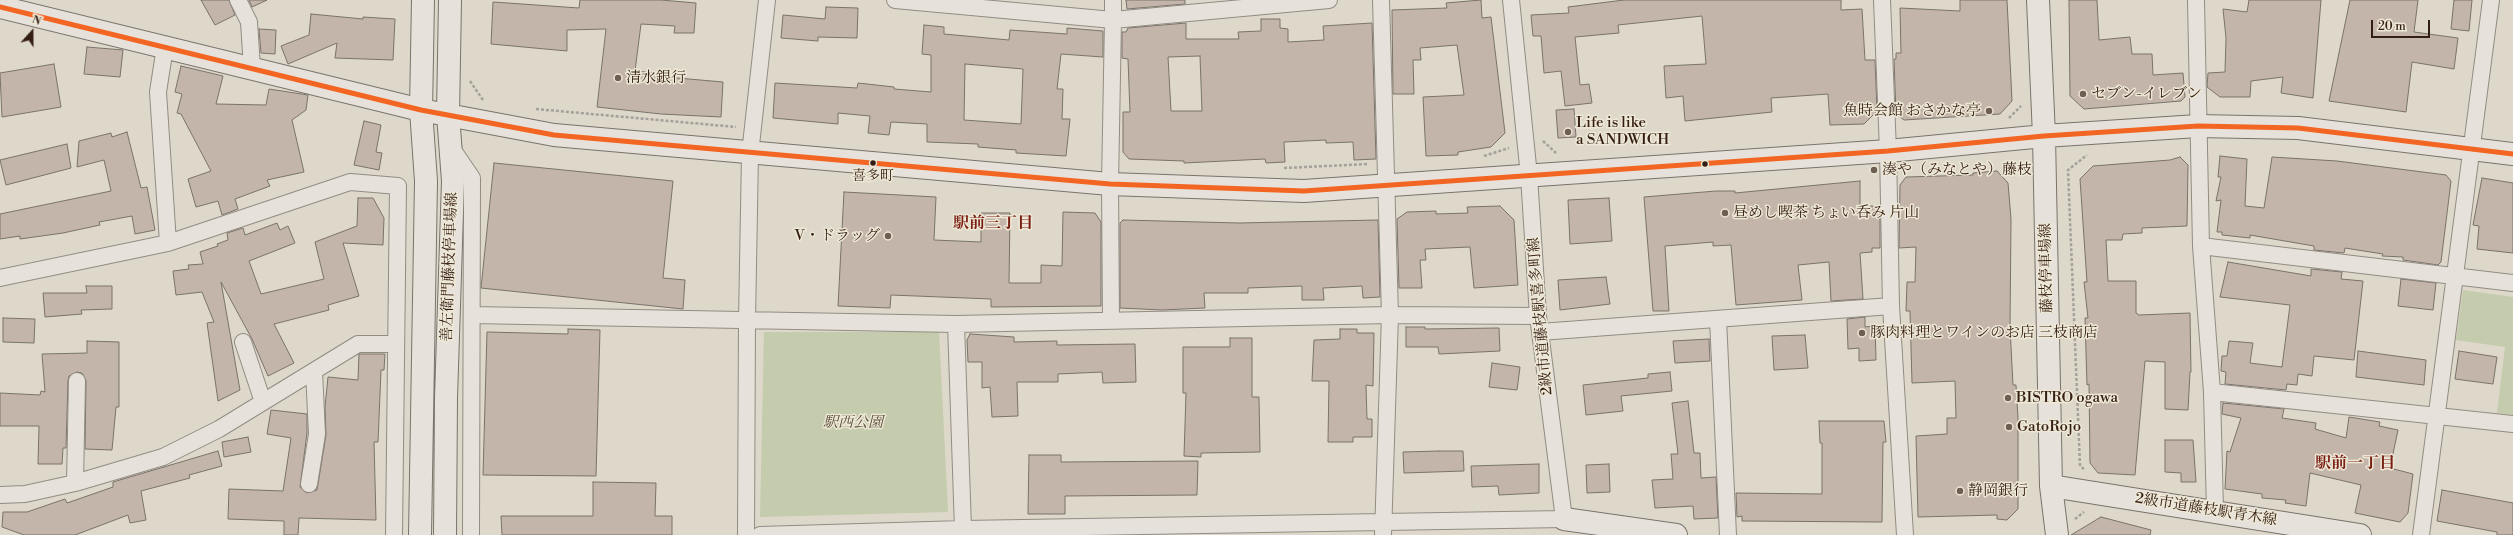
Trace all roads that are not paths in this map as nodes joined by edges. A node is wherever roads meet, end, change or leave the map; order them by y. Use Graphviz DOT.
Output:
graph roads {
  1 [pos="238,0"];
  2 [pos="423,0"];
  3 [pos="450,0"];
  4 [pos="766,0"];
  5 [pos="895,0"];
  6 [pos="1113,0"];
  7 [pos="1329,0"];
  8 [pos="1381,0"];
  9 [pos="1511,0"];
  10 [pos="1882,0"];
  11 [pos="2038,0"];
  12 [pos="2196,0"];
  13 [pos="2491,0"];
  14 [pos="0,7"];
  15 [pos="1113,20"];
  16 [pos="165,47"];
  17 [pos="252,68"];
  18 [pos="421,110"];
  19 [pos="448,115"];
  20 [pos="2198,126"];
  21 [pos="2044,136"];
  22 [pos="450,146"];
  23 [pos="2472,149"];
  24 [pos="1888,151"];
  25 [pos="750,154"];
  26 [pos="2513,154"];
  27 [pos="1529,176"];
  28 [pos="1110,184"];
  29 [pos="1387,185"];
  30 [pos="168,243"];
  31 [pos="2201,246"];
  32 [pos="2454,275"];
  33 [pos="0,278"];
  34 [pos="2513,283"];
  35 [pos="1891,306"];
  36 [pos="472,315"];
  37 [pos="1390,315"];
  38 [pos="1538,316"];
  39 [pos="1718,319"];
  40 [pos="1110,320"];
  41 [pos="747,321"];
  42 [pos="956,324"];
  43 [pos="1540,332"];
  44 [pos="243,342"];
  45 [pos="396,344"];
  46 [pos="314,371"];
  47 [pos="77,381"];
  48 [pos="2212,392"];
  49 [pos="263,402"];
  50 [pos="2436,415"];
  51 [pos="2513,424"];
  52 [pos="75,483"];
  53 [pos="310,484"];
  54 [pos="2051,486"];
  55 [pos="0,495"];
  56 [pos="2215,511"];
  57 [pos="1564,518"];
  58 [pos="963,529"];
  59 [pos="1383,529"];
  60 [pos="394,535"];
  61 [pos="420,535"];
  62 [pos="445,535"];
  63 [pos="471,535"];
  64 [pos="746,535"];
  65 [pos="760,535"];
  66 [pos="1676,535"];
  67 [pos="1728,535"];
  68 [pos="1905,535"];
  69 [pos="2057,535"];
  70 [pos="2360,535"];
  71 [pos="2421,535"];
  1 -- 17 [label="street"];
  2 -- 18 [label="main road, 善左衛門藤枝停車場線"];
  3 -- 19 [label="main road, 善左衛門藤枝停車場線"];
  4 -- 25 [label="street"];
  5 -- 15 [label="street"];
  6 -- 15 [label="street"];
  7 -- 15 [label="street"];
  8 -- 29 [label="street"];
  9 -- 27 [label="street, 2級市道藤枝駅喜多町線"];
  10 -- 24 [label="street"];
  11 -- 21 [label="main road, 藤枝停車場線"];
  12 -- 20 [label="street"];
  13 -- 23 [label="street"];
  14 -- 16 [label="main road"];
  15 -- 28 [label="street"];
  16 -- 17 [label="main road"];
  16 -- 30 [label="street"];
  17 -- 18 [label="main road"];
  18 -- 19 [label="main road"];
  18 -- 61 [label="main road, 善左衛門藤枝停車場線"];
  19 -- 22 [label="main road, 善左衛門藤枝停車場線"];
  19 -- 25 [label="main road"];
  20 -- 21 [label="main road"];
  20 -- 23 [label="main road"];
  20 -- 31 [label="street"];
  21 -- 24 [label="main road"];
  21 -- 54 [label="main road, 藤枝停車場線"];
  22 -- 36 [label="street"];
  22 -- 62 [label="main road, 善左衛門藤枝停車場線"];
  23 -- 26 [label="main road"];
  23 -- 32 [label="street"];
  24 -- 27 [label="main road"];
  24 -- 35 [label="street"];
  25 -- 28 [label="main road"];
  25 -- 41 [label="street"];
  27 -- 29 [label="main road"];
  27 -- 38 [label="street, 2級市道藤枝駅喜多町線"];
  28 -- 29 [label="main road"];
  28 -- 40 [label="street"];
  29 -- 37 [label="street"];
  30 -- 33 [label="street"];
  30 -- 45 [label="street"];
  31 -- 32 [label="street"];
  31 -- 48 [label="street"];
  32 -- 34 [label="street"];
  32 -- 50 [label="street"];
  35 -- 39 [label="street"];
  35 -- 68 [label="street"];
  36 -- 41 [label="street"];
  36 -- 63 [label="street"];
  37 -- 38 [label="street"];
  37 -- 40 [label="street"];
  37 -- 59 [label="street"];
  38 -- 43 [label="street, 2級市道藤枝駅喜多町線"];
  39 -- 43 [label="street"];
  39 -- 67 [label="street"];
  40 -- 42 [label="street"];
  41 -- 42 [label="street"];
  41 -- 64 [label="street"];
  42 -- 58 [label="street"];
  43 -- 57 [label="street, 2級市道藤枝駅喜多町線"];
  44 -- 49 [label="street"];
  45 -- 46 [label="street"];
  45 -- 60 [label="street"];
  46 -- 49 [label="street"];
  46 -- 53 [label="street"];
  47 -- 52 [label="street"];
  48 -- 50 [label="street"];
  48 -- 56 [label="street"];
  49 -- 52 [label="street"];
  50 -- 51 [label="street"];
  50 -- 71 [label="street"];
  52 -- 55 [label="street"];
  54 -- 56 [label="main road, 2級市道藤枝駅青木線"];
  54 -- 69 [label="main road, 藤枝停車場線"];
  56 -- 70 [label="main road, 2級市道藤枝駅青木線"];
  57 -- 59 [label="street"];
  57 -- 66 [label="main road"];
  58 -- 59 [label="street"];
  58 -- 65 [label="street"];
}
